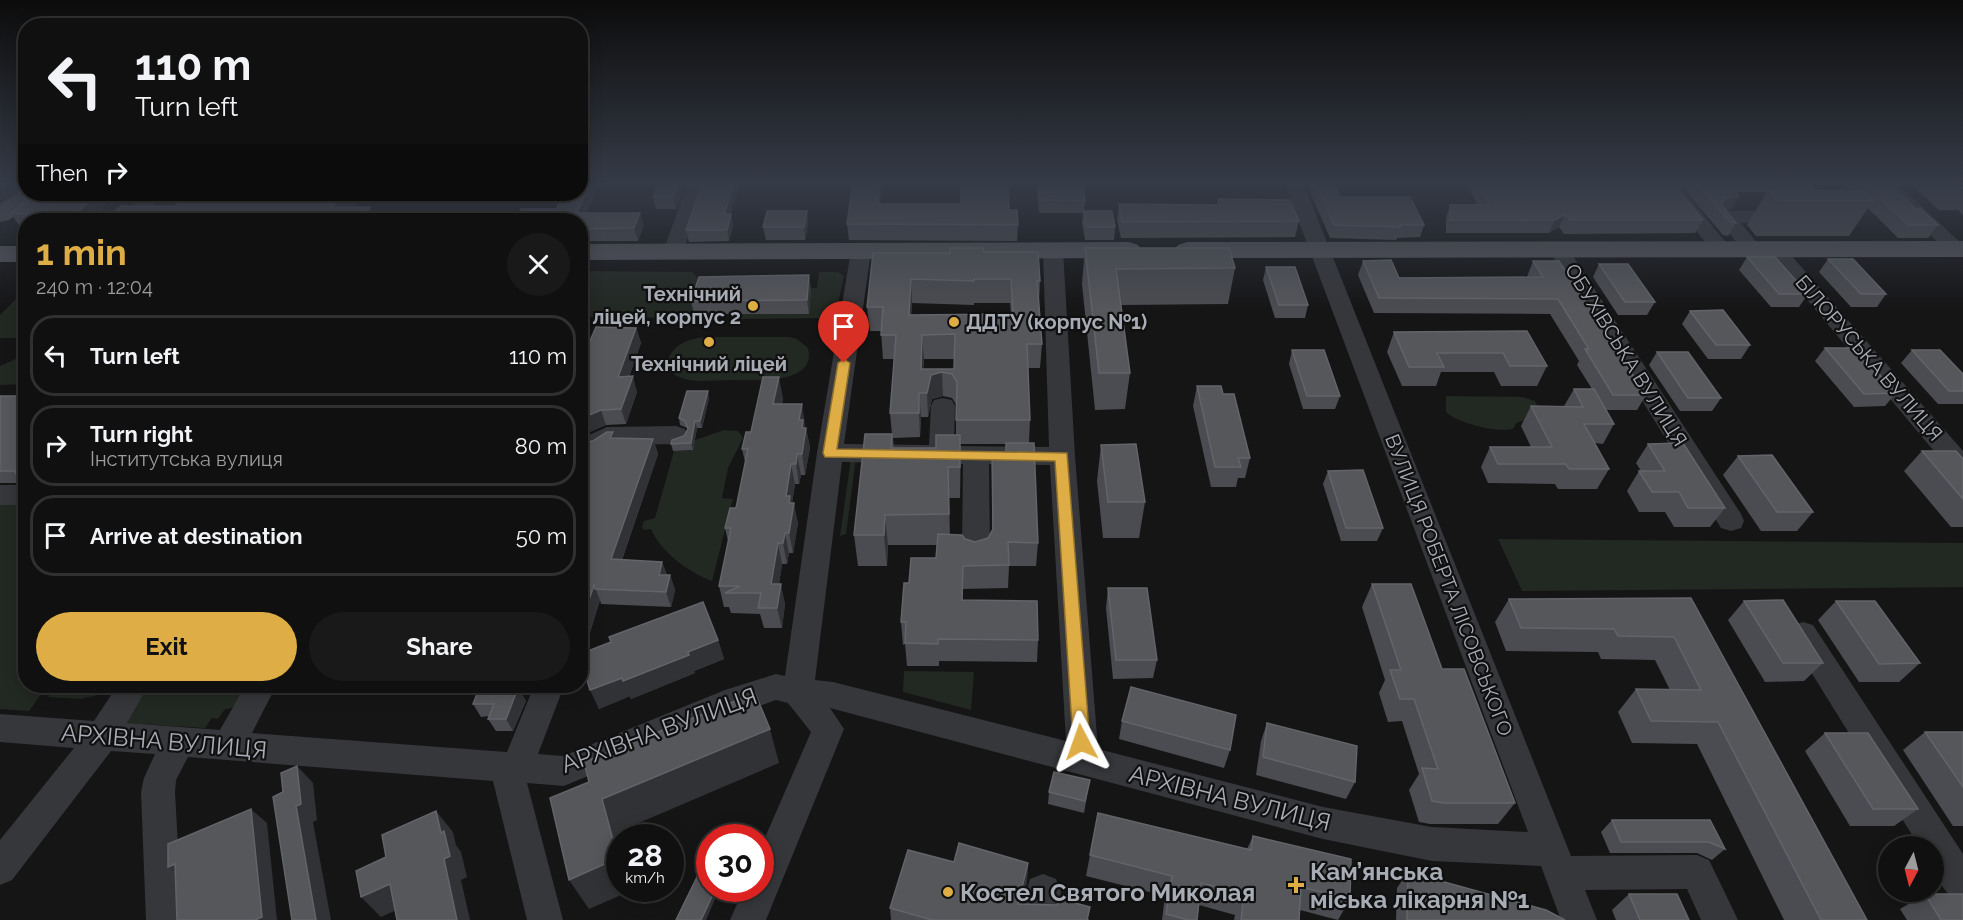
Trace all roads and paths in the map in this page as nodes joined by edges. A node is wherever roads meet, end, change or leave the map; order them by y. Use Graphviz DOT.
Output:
graph roads {
  1 [pos="683,225"];
  2 [pos="1310,225"];
  3 [pos="1701,225"];
  4 [pos="1735,225"];
  5 [pos="1933,225"];
  6 [pos="1959,248"];
  7 [pos="1721,249"];
  8 [pos="1763,249"];
  9 [pos="1053,250"];
  10 [pos="1320,250"];
  11 [pos="1559,250"];
  12 [pos="861,251"];
  13 [pos="588,252"];
  14 [pos="673,252"];
  15 [pos="0,254"];
  16 [pos="18,254"];
  17 [pos="943,406"];
  18 [pos="676,435"];
  19 [pos="1963,438"];
  20 [pos="1938,439"];
  21 [pos="588,448"];
  22 [pos="830,453"];
  23 [pos="940,456"];
  24 [pos="976,456"];
  25 [pos="1062,456"];
  26 [pos="1963,468"];
  27 [pos="0,495"];
  28 [pos="18,495"];
  29 [pos="1731,521"];
  30 [pos="976,552"];
  31 [pos="1795,621"];
  32 [pos="798,692"];
  33 [pos="129,693"];
  34 [pos="257,693"];
  35 [pos="546,693"];
  36 [pos="0,728"];
  37 [pos="102,736"];
  38 [pos="178,743"];
  39 [pos="228,747"];
  40 [pos="1083,761"];
  41 [pos="511,768"];
  42 [pos="1556,862"];
  43 [pos="0,868"];
  44 [pos="1963,885"];
  45 [pos="164,920"];
  46 [pos="545,920"];
  47 [pos="748,920"];
  48 [pos="1579,920"];
  49 [pos="1720,920"];
  1 -- 14 [label="street"];
  2 -- 10 [label="street, ВУЛИЦЯ РОБЕРТА ЛІСОВСЬКОГО"];
  3 -- 7 [label="street"];
  4 -- 8 [label="street, БІЛОРУСЬКА ВУЛИЦЯ"];
  5 -- 6 [label="street"];
  6 -- 8 [label="main road"];
  7 -- 8 [label="main road"];
  7 -- 11 [label="main road"];
  8 -- 20 [label="street, БІЛОРУСЬКА ВУЛИЦЯ"];
  9 -- 10 [label="main road"];
  9 -- 12 [label="main road"];
  9 -- 25 [label="street"];
  10 -- 11 [label="main road"];
  10 -- 42 [label="street, ВУЛИЦЯ РОБЕРТА ЛІСОВСЬКОГО"];
  11 -- 29 [label="street, ОБУХІВСЬКА ВУЛИЦЯ"];
  12 -- 14 [label="main road"];
  12 -- 22 [label="street"];
  13 -- 14 [label="main road"];
  15 -- 16 [label="main road"];
  17 -- 23 [label="street"];
  18 -- 21 [label="street"];
  19 -- 20 [label="street"];
  20 -- 26 [label="street, БІЛОРУСЬКА ВУЛИЦЯ"];
  22 -- 23 [label="street"];
  22 -- 32 [label="street"];
  23 -- 24 [label="street"];
  24 -- 25 [label="street"];
  24 -- 30 [label="street"];
  25 -- 40 [label="street"];
  27 -- 28 [label="street"];
  31 -- 44 [label="street"];
  32 -- 40 [label="street, АРХІВНА ВУЛИЦЯ"];
  32 -- 41 [label="street, АРХІВНА ВУЛИЦЯ"];
  32 -- 47 [label="street"];
  33 -- 37 [label="street"];
  34 -- 39 [label="street"];
  35 -- 41 [label="street"];
  36 -- 37 [label="street, АРХІВНА ВУЛИЦЯ"];
  37 -- 38 [label="street, АРХІВНА ВУЛИЦЯ"];
  37 -- 43 [label="street"];
  38 -- 39 [label="street, АРХІВНА ВУЛИЦЯ"];
  38 -- 45 [label="street"];
  39 -- 41 [label="street, АРХІВНА ВУЛИЦЯ"];
  40 -- 42 [label="street, АРХІВНА ВУЛИЦЯ"];
  41 -- 46 [label="street"];
  42 -- 48 [label="street, ВУЛИЦЯ РОБЕРТА ЛІСОВСЬКОГО"];
  42 -- 49 [label="street, АРХІВНА ВУЛИЦЯ"];
}
